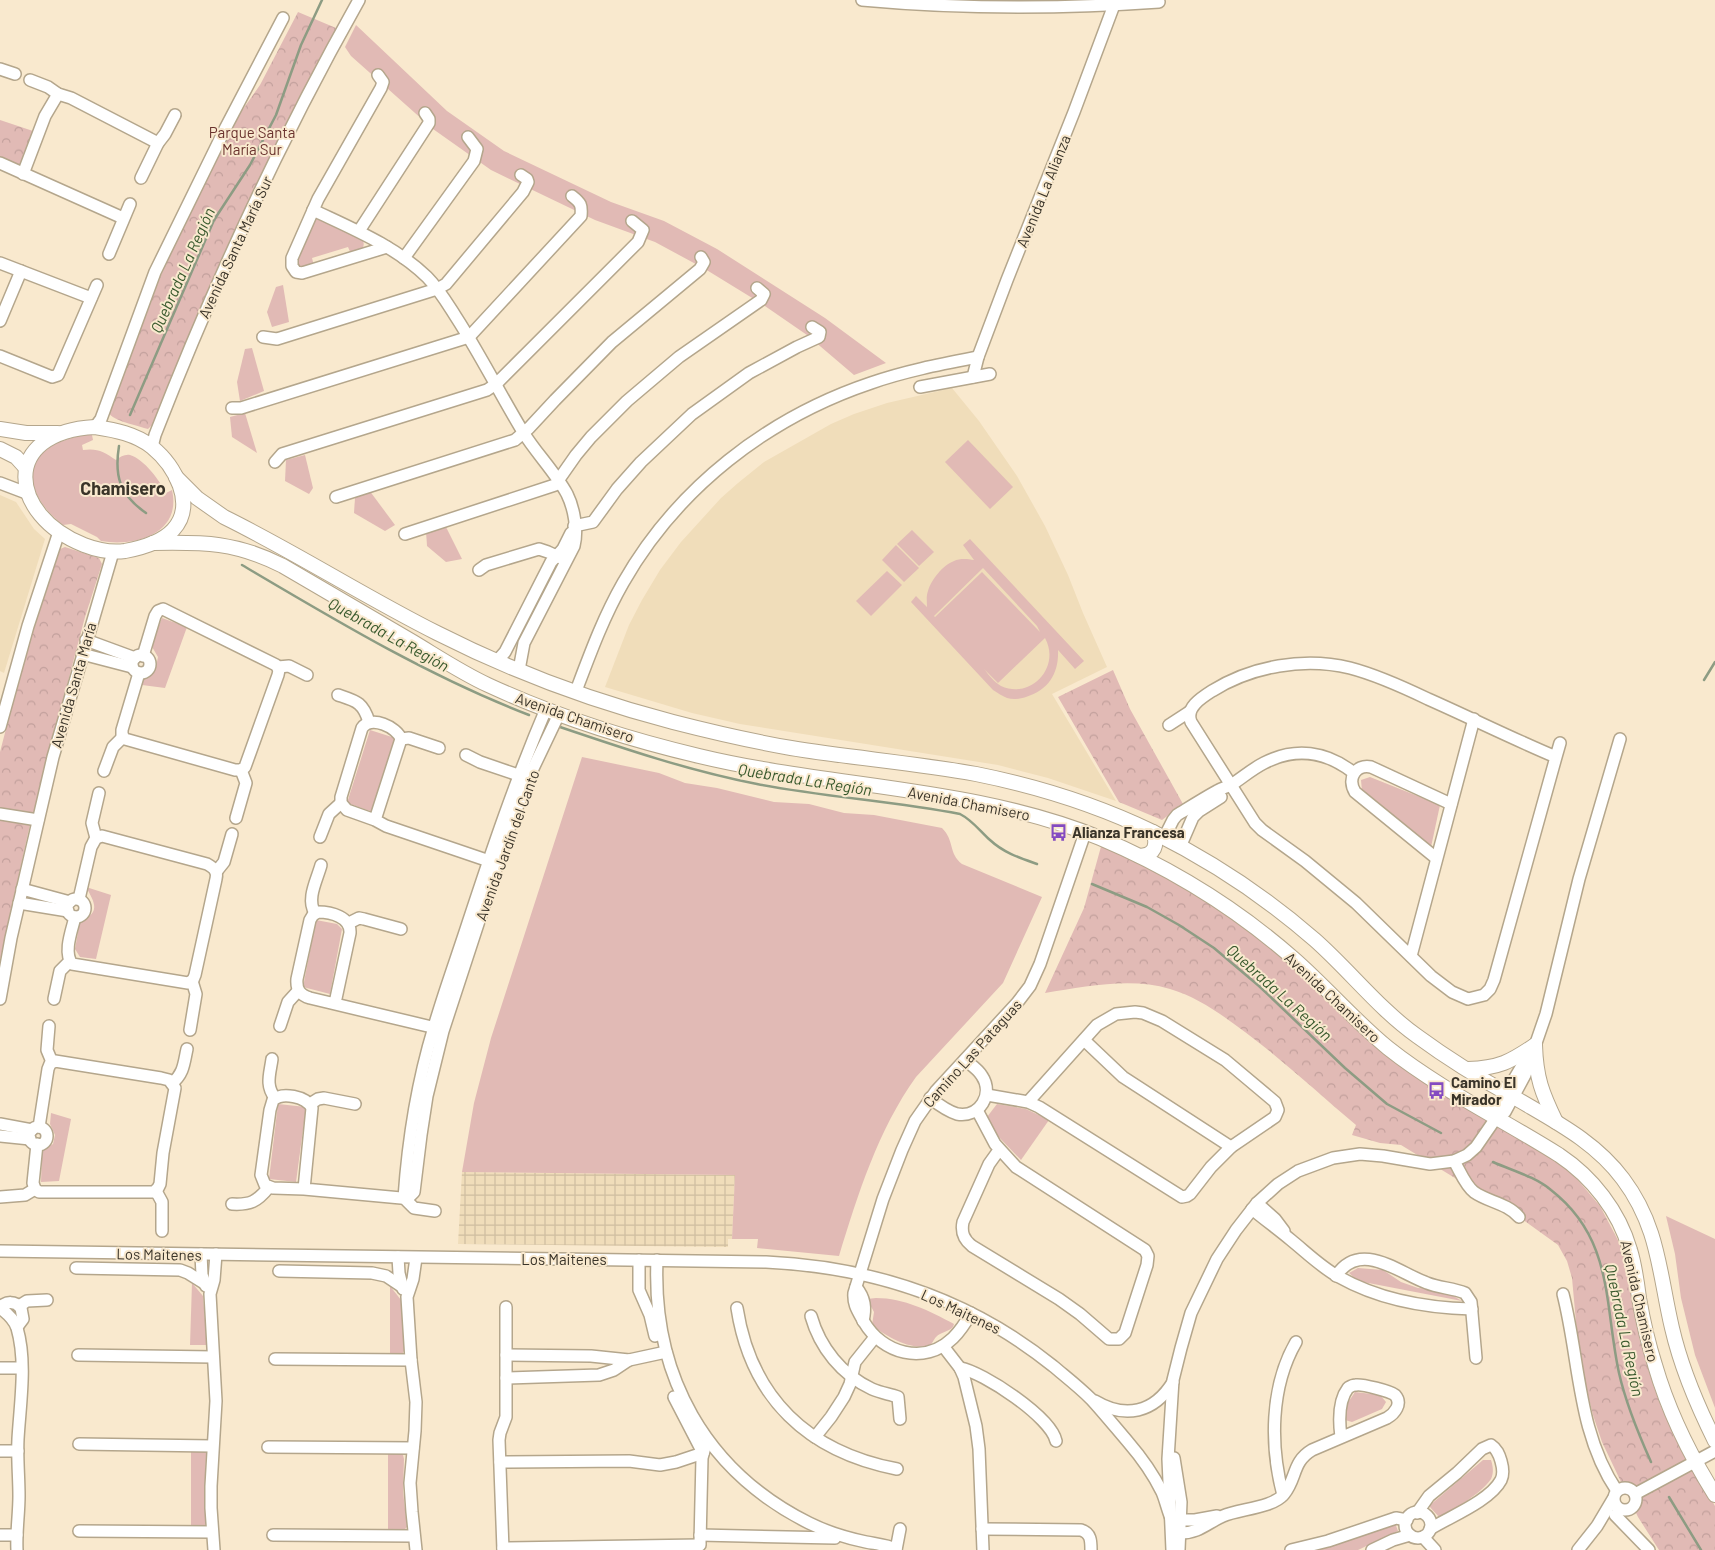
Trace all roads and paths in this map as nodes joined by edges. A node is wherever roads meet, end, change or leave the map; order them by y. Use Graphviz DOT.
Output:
graph roads {
  1 [pos="359,0"];
  2 [pos="862,0"];
  3 [pos="1158,2"];
  4 [pos="1114,5"];
  5 [pos="283,18"];
  6 [pos="0,69"];
  7 [pos="15,74"];
  8 [pos="378,76"];
  9 [pos="30,80"];
  10 [pos="58,94"];
  11 [pos="425,112"];
  12 [pos="175,115"];
  13 [pos="468,137"];
  14 [pos="158,143"];
  15 [pos="0,164"];
  16 [pos="23,174"];
  17 [pos="521,175"];
  18 [pos="142,178"];
  19 [pos="572,196"];
  20 [pos="130,204"];
  21 [pos="313,210"];
  22 [pos="123,218"];
  23 [pos="632,221"];
  24 [pos="359,231"];
  25 [pos="387,247"];
  26 [pos="108,254"];
  27 [pos="701,257"];
  28 [pos="404,258"];
  29 [pos="0,263"];
  30 [pos="21,271"];
  31 [pos="97,284"];
  32 [pos="757,288"];
  33 [pos="438,289"];
  34 [pos="91,298"];
  35 [pos="0,320"];
  36 [pos="812,327"];
  37 [pos="263,337"];
  38 [pos="469,337"];
  39 [pos="0,356"];
  40 [pos="978,357"];
  41 [pos="990,374"];
  42 [pos="973,377"];
  43 [pos="496,384"];
  44 [pos="920,387"];
  45 [pos="232,408"];
  46 [pos="95,427"];
  47 [pos="0,429"];
  48 [pos="61,433"];
  49 [pos="524,434"];
  50 [pos="152,447"];
  51 [pos="0,449"];
  52 [pos="275,462"];
  53 [pos="25,467"];
  54 [pos="176,477"];
  55 [pos="558,481"];
  56 [pos="0,483"];
  57 [pos="29,494"];
  58 [pos="336,497"];
  59 [pos="574,528"];
  60 [pos="59,532"];
  61 [pos="405,534"];
  62 [pos="153,543"];
  63 [pos="113,552"];
  64 [pos="562,558"];
  65 [pos="479,570"];
  66 [pos="86,640"];
  67 [pos="456,642"];
  68 [pos="82,654"];
  69 [pos="443,660"];
  70 [pos="498,661"];
  71 [pos="137,663"];
  72 [pos="278,667"];
  73 [pos="519,670"];
  74 [pos="307,675"];
  75 [pos="576,691"];
  76 [pos="338,695"];
  77 [pos="546,709"];
  78 [pos="1189,712"];
  79 [pos="559,714"];
  80 [pos="1474,719"];
  81 [pos="369,722"];
  82 [pos="1169,725"];
  83 [pos="0,727"];
  84 [pos="123,737"];
  85 [pos="401,739"];
  86 [pos="1620,739"];
  87 [pos="1560,743"];
  88 [pos="439,748"];
  89 [pos="466,755"];
  90 [pos="1556,757"];
  91 [pos="241,770"];
  92 [pos="104,771"];
  93 [pos="1354,773"];
  94 [pos="523,777"];
  95 [pos="1230,785"];
  96 [pos="99,793"];
  97 [pos="341,803"];
  98 [pos="1451,804"];
  99 [pos="0,814"];
  100 [pos="236,818"];
  101 [pos="38,820"];
  102 [pos="375,820"];
  103 [pos="1085,833"];
  104 [pos="232,834"];
  105 [pos="1159,835"];
  106 [pos="96,838"];
  107 [pos="320,838"];
  108 [pos="1180,847"];
  109 [pos="1140,856"];
  110 [pos="1436,858"];
  111 [pos="493,862"];
  112 [pos="321,865"];
  113 [pos="216,872"];
  114 [pos="22,889"];
  115 [pos="19,903"];
  116 [pos="73,907"];
  117 [pos="315,913"];
  118 [pos="349,923"];
  119 [pos="401,929"];
  120 [pos="1410,956"];
  121 [pos="70,961"];
  122 [pos="3,965"];
  123 [pos="192,981"];
  124 [pos="298,991"];
  125 [pos="0,999"];
  126 [pos="54,999"];
  127 [pos="335,1003"];
  128 [pos="49,1026"];
  129 [pos="280,1026"];
  130 [pos="439,1029"];
  131 [pos="190,1030"];
  132 [pos="1084,1040"];
  133 [pos="1535,1045"];
  134 [pos="187,1049"];
  135 [pos="272,1059"];
  136 [pos="965,1060"];
  137 [pos="52,1062"];
  138 [pos="1468,1069"];
  139 [pos="172,1083"];
  140 [pos="987,1095"];
  141 [pos="1509,1095"];
  142 [pos="275,1098"];
  143 [pos="930,1098"];
  144 [pos="1028,1102"];
  145 [pos="310,1104"];
  146 [pos="356,1104"];
  147 [pos="977,1110"];
  148 [pos="1496,1118"];
  149 [pos="1556,1122"];
  150 [pos="0,1124"];
  151 [pos="34,1135"];
  152 [pos="0,1136"];
  153 [pos="1231,1147"];
  154 [pos="999,1150"];
  155 [pos="1454,1161"];
  156 [pos="269,1187"];
  157 [pos="35,1189"];
  158 [pos="304,1189"];
  159 [pos="156,1190"];
  160 [pos="0,1197"];
  161 [pos="404,1198"];
  162 [pos="232,1204"];
  163 [pos="1255,1206"];
  164 [pos="435,1211"];
  165 [pos="1519,1217"];
  166 [pos="162,1231"];
  167 [pos="0,1251"];
  168 [pos="201,1254"];
  169 [pos="216,1254"];
  170 [pos="398,1257"];
  171 [pos="416,1258"];
  172 [pos="639,1260"];
  173 [pos="657,1260"];
  174 [pos="76,1268"];
  175 [pos="279,1272"];
  176 [pos="860,1273"];
  177 [pos="1336,1276"];
  178 [pos="204,1283"];
  179 [pos="401,1286"];
  180 [pos="210,1294"];
  181 [pos="1563,1294"];
  182 [pos="407,1297"];
  183 [pos="47,1300"];
  184 [pos="19,1306"];
  185 [pos="0,1307"];
  186 [pos="506,1307"];
  187 [pos="737,1308"];
  188 [pos="1472,1309"];
  189 [pos="971,1313"];
  190 [pos="811,1316"];
  191 [pos="16,1328"];
  192 [pos="874,1337"];
  193 [pos="1296,1342"];
  194 [pos="944,1346"];
  195 [pos="663,1353"];
  196 [pos="78,1355"];
  197 [pos="506,1355"];
  198 [pos="213,1357"];
  199 [pos="1476,1358"];
  200 [pos="275,1359"];
  201 [pos="411,1360"];
  202 [pos="629,1360"];
  203 [pos="0,1368"];
  204 [pos="21,1368"];
  205 [pos="960,1368"];
  206 [pos="851,1377"];
  207 [pos="506,1378"];
  208 [pos="1174,1380"];
  209 [pos="1091,1399"];
  210 [pos="900,1419"];
  211 [pos="814,1437"];
  212 [pos="1341,1438"];
  213 [pos="708,1441"];
  214 [pos="1056,1441"];
  215 [pos="1715,1441"];
  216 [pos="79,1444"];
  217 [pos="212,1446"];
  218 [pos="268,1447"];
  219 [pos="413,1448"];
  220 [pos="0,1451"];
  221 [pos="18,1451"];
  222 [pos="1715,1451"];
  223 [pos="703,1453"];
  224 [pos="1695,1461"];
  225 [pos="500,1462"];
  226 [pos="1276,1462"];
  227 [pos="1297,1464"];
  228 [pos="896,1469"];
  229 [pos="1635,1494"];
  230 [pos="1283,1495"];
  231 [pos="1615,1495"];
  232 [pos="1715,1495"];
  233 [pos="1417,1513"];
  234 [pos="1619,1513"];
  235 [pos="1224,1516"];
  236 [pos="1176,1520"];
  237 [pos="1407,1520"];
  238 [pos="815,1526"];
  239 [pos="1597,1526"];
  240 [pos="900,1529"];
  241 [pos="982,1529"];
  242 [pos="79,1531"];
  243 [pos="212,1532"];
  244 [pos="1181,1533"];
  245 [pos="1427,1533"];
  246 [pos="0,1535"];
  247 [pos="17,1535"];
  248 [pos="273,1535"];
  249 [pos="1410,1535"];
  250 [pos="414,1536"];
  251 [pos="808,1537"];
  252 [pos="852,1539"];
  253 [pos="700,1544"];
  254 [pos="503,1549"];
  255 [pos="17,1550"];
  256 [pos="214,1550"];
  257 [pos="416,1550"];
  258 [pos="896,1550"];
  259 [pos="982,1550"];
  260 [pos="1091,1550"];
  261 [pos="1172,1550"];
  262 [pos="1179,1550"];
  263 [pos="1291,1550"];
  264 [pos="1372,1550"];
  265 [pos="1435,1550"];
  266 [pos="1578,1550"];
  267 [pos="1649,1550"];
  1 -- 50 [label="street, Avenida Santa María Sur"];
  2 -- 4 [label="street"];
  3 -- 4 [label="street"];
  4 -- 40 [label="street, Avenida La Alianza"];
  5 -- 46 [label="street"];
  6 -- 7 [label="street"];
  8 -- 21 [label="street"];
  9 -- 10 [label="street"];
  10 -- 14 [label="street"];
  10 -- 16 [label="street"];
  11 -- 24 [label="street"];
  12 -- 14 [label="street"];
  13 -- 28 [label="street"];
  14 -- 18 [label="street"];
  15 -- 16 [label="street"];
  16 -- 22 [label="street"];
  17 -- 33 [label="street"];
  19 -- 38 [label="street"];
  20 -- 22 [label="street"];
  21 -- 24 [label="street"];
  21 -- 25 [label="street"];
  22 -- 26 [label="street"];
  23 -- 43 [label="street"];
  24 -- 25 [label="street"];
  25 -- 28 [label="street"];
  27 -- 49 [label="street"];
  28 -- 33 [label="street"];
  29 -- 30 [label="street"];
  30 -- 34 [label="street"];
  30 -- 35 [label="street"];
  31 -- 34 [label="street"];
  32 -- 55 [label="street"];
  33 -- 37 [label="street"];
  33 -- 38 [label="street"];
  34 -- 39 [label="street"];
  36 -- 59 [label="street"];
  38 -- 43 [label="street"];
  38 -- 45 [label="street"];
  40 -- 42 [label="street, Avenida La Alianza"];
  40 -- 75 [label="street"];
  41 -- 42 [label="street"];
  42 -- 44 [label="street"];
  43 -- 49 [label="street"];
  43 -- 52 [label="street"];
  46 -- 48 [label="street"];
  46 -- 50 [label="street"];
  47 -- 48 [label="street"];
  48 -- 53 [label="street"];
  49 -- 55 [label="street"];
  49 -- 58 [label="street"];
  50 -- 54 [label="street"];
  51 -- 53 [label="street"];
  53 -- 57 [label="street"];
  54 -- 62 [label="street"];
  54 -- 67 [label="street, Avenida Chamisero"];
  55 -- 59 [label="street"];
  55 -- 61 [label="street"];
  56 -- 57 [label="street"];
  57 -- 60 [label="street"];
  59 -- 64 [label="street"];
  60 -- 63 [label="street"];
  60 -- 83 [label="street"];
  62 -- 63 [label="street"];
  62 -- 69 [label="street, Avenida Chamisero"];
  63 -- 66 [label="street, Avenida Santa María"];
  64 -- 65 [label="street"];
  64 -- 70 [label="street"];
  64 -- 73 [label="street"];
  66 -- 68 [label="street, Avenida Santa María"];
  66 -- 71 [label="street"];
  67 -- 69 [label="street"];
  67 -- 70 [label="street, Avenida Chamisero"];
  68 -- 71 [label="street"];
  68 -- 101 [label="street, Avenida Santa María"];
  69 -- 77 [label="street, Avenida Chamisero"];
  70 -- 73 [label="street, Avenida Chamisero"];
  71 -- 72 [label="street"];
  71 -- 84 [label="street"];
  72 -- 74 [label="street"];
  72 -- 91 [label="street"];
  73 -- 75 [label="street, Avenida Chamisero"];
  75 -- 105 [label="street, Avenida Chamisero"];
  76 -- 81 [label="street"];
  77 -- 79 [label="street, Avenida Chamisero"];
  77 -- 94 [label="street, Avenida Jardín del Canto"];
  78 -- 80 [label="street"];
  78 -- 82 [label="street"];
  78 -- 95 [label="street"];
  79 -- 94 [label="street, Avenida Jardín del Canto"];
  79 -- 103 [label="street, Avenida Chamisero"];
  80 -- 90 [label="street"];
  80 -- 98 [label="street"];
  81 -- 85 [label="street"];
  81 -- 97 [label="street"];
  84 -- 91 [label="street"];
  84 -- 92 [label="street"];
  85 -- 88 [label="street"];
  85 -- 102 [label="street"];
  86 -- 133 [label="street"];
  87 -- 90 [label="street"];
  89 -- 94 [label="street"];
  90 -- 120 [label="street"];
  91 -- 100 [label="street"];
  93 -- 95 [label="street"];
  93 -- 98 [label="street"];
  93 -- 110 [label="street"];
  94 -- 111 [label="street, Avenida Jardín del Canto"];
  95 -- 105 [label="street"];
  95 -- 108 [label="street"];
  95 -- 120 [label="street"];
  96 -- 106 [label="street"];
  97 -- 102 [label="street"];
  97 -- 107 [label="street"];
  98 -- 110 [label="street"];
  99 -- 101 [label="street"];
  101 -- 114 [label="street, Avenida Santa María"];
  102 -- 111 [label="street"];
  103 -- 109 [label="street, Avenida Chamisero"];
  103 -- 136 [label="street, Camino Las Pataguas"];
  104 -- 113 [label="street"];
  105 -- 108 [label="street, Avenida Chamisero"];
  105 -- 109 [label="street"];
  106 -- 113 [label="street"];
  106 -- 116 [label="street"];
  108 -- 138 [label="street, Avenida Chamisero"];
  109 -- 148 [label="street, Avenida Chamisero"];
  110 -- 120 [label="street"];
  111 -- 130 [label="street, Avenida Jardín del Canto"];
  112 -- 117 [label="street"];
  113 -- 123 [label="street"];
  114 -- 115 [label="street, Avenida Santa María"];
  114 -- 116 [label="street"];
  115 -- 116 [label="street"];
  115 -- 122 [label="street, Avenida Santa María"];
  116 -- 121 [label="street"];
  117 -- 118 [label="street"];
  117 -- 124 [label="street"];
  118 -- 119 [label="street"];
  118 -- 127 [label="street"];
  121 -- 123 [label="street"];
  121 -- 126 [label="street"];
  122 -- 125 [label="street, Avenida Santa María"];
  123 -- 131 [label="street"];
  124 -- 127 [label="street"];
  124 -- 129 [label="street"];
  127 -- 130 [label="street"];
  128 -- 137 [label="street"];
  130 -- 161 [label="street, Avenida Jardín del Canto"];
  132 -- 144 [label="street"];
  132 -- 153 [label="street"];
  132 -- 153 [label="street"];
  133 -- 138 [label="street"];
  133 -- 141 [label="street"];
  133 -- 149 [label="street"];
  134 -- 139 [label="street"];
  135 -- 142 [label="street"];
  136 -- 140 [label="street"];
  136 -- 143 [label="street, Camino Las Pataguas"];
  137 -- 139 [label="street"];
  137 -- 151 [label="street"];
  138 -- 141 [label="street, Avenida Chamisero"];
  139 -- 159 [label="street"];
  140 -- 144 [label="street"];
  140 -- 147 [label="street"];
  141 -- 148 [label="street"];
  141 -- 149 [label="street, Avenida Chamisero"];
  142 -- 145 [label="street"];
  142 -- 156 [label="street"];
  143 -- 147 [label="street"];
  143 -- 176 [label="street, Camino Las Pataguas"];
  144 -- 153 [label="street"];
  145 -- 146 [label="street"];
  145 -- 158 [label="street"];
  147 -- 154 [label="street"];
  148 -- 155 [label="street"];
  148 -- 224 [label="street, Avenida Chamisero"];
  149 -- 215 [label="street, Avenida Chamisero"];
  150 -- 151 [label="street"];
  151 -- 152 [label="street"];
  151 -- 157 [label="street"];
  154 -- 154 [label="street"];
  155 -- 163 [label="street"];
  155 -- 165 [label="street"];
  156 -- 158 [label="street"];
  156 -- 162 [label="street"];
  157 -- 159 [label="street"];
  157 -- 160 [label="street"];
  158 -- 161 [label="street"];
  159 -- 166 [label="street"];
  161 -- 164 [label="street"];
  163 -- 177 [label="street"];
  163 -- 208 [label="street"];
  167 -- 168 [label="street, Los Maitenes"];
  168 -- 169 [label="street, Los Maitenes"];
  168 -- 178 [label="street"];
  169 -- 170 [label="street, Los Maitenes"];
  169 -- 180 [label="street"];
  170 -- 171 [label="street, Los Maitenes"];
  170 -- 179 [label="street"];
  171 -- 172 [label="street, Los Maitenes"];
  171 -- 182 [label="street"];
  172 -- 173 [label="street, Los Maitenes"];
  172 -- 195 [label="street"];
  173 -- 176 [label="street, Los Maitenes"];
  173 -- 195 [label="street"];
  174 -- 178 [label="street"];
  175 -- 179 [label="street"];
  176 -- 189 [label="street, Los Maitenes"];
  176 -- 192 [label="street, Camino Las Pataguas"];
  177 -- 188 [label="street"];
  177 -- 188 [label="street"];
  178 -- 180 [label="street"];
  179 -- 182 [label="street"];
  180 -- 198 [label="street"];
  181 -- 231 [label="street"];
  182 -- 201 [label="street"];
  183 -- 184 [label="street"];
  184 -- 185 [label="street"];
  184 -- 191 [label="street"];
  185 -- 191 [label="street"];
  186 -- 197 [label="street"];
  187 -- 211 [label="street"];
  188 -- 199 [label="street"];
  189 -- 194 [label="street"];
  189 -- 209 [label="street, Los Maitenes"];
  190 -- 206 [label="street"];
  191 -- 204 [label="street"];
  192 -- 194 [label="street"];
  192 -- 206 [label="street"];
  193 -- 226 [label="street"];
  194 -- 205 [label="street"];
  195 -- 202 [label="street"];
  195 -- 213 [label="street"];
  195 -- 223 [label="street"];
  196 -- 198 [label="street"];
  197 -- 202 [label="street"];
  197 -- 207 [label="street"];
  198 -- 217 [label="street"];
  200 -- 201 [label="street"];
  201 -- 219 [label="street"];
  202 -- 207 [label="street"];
  203 -- 204 [label="street"];
  204 -- 221 [label="street"];
  205 -- 214 [label="street"];
  205 -- 241 [label="street"];
  206 -- 210 [label="street"];
  206 -- 211 [label="street"];
  207 -- 225 [label="street"];
  208 -- 209 [label="street, Los Maitenes"];
  208 -- 236 [label="street"];
  209 -- 236 [label="street, Los Maitenes"];
  211 -- 228 [label="street"];
  212 -- 212 [label="street"];
  212 -- 227 [label="street"];
  213 -- 223 [label="street"];
  213 -- 238 [label="street"];
  216 -- 217 [label="street"];
  217 -- 243 [label="street"];
  218 -- 219 [label="street"];
  219 -- 250 [label="street"];
  220 -- 221 [label="street"];
  221 -- 247 [label="street"];
  222 -- 224 [label="street"];
  223 -- 225 [label="street"];
  223 -- 253 [label="street"];
  224 -- 229 [label="street"];
  224 -- 232 [label="street, Avenida Chamisero"];
  225 -- 254 [label="street"];
  226 -- 227 [label="street"];
  226 -- 230 [label="street"];
  227 -- 230 [label="street"];
  229 -- 231 [label="street"];
  229 -- 234 [label="street"];
  230 -- 235 [label="street"];
  231 -- 234 [label="street"];
  231 -- 239 [label="street"];
  233 -- 237 [label="street"];
  233 -- 245 [label="street"];
  233 -- 245 [label="street"];
  234 -- 239 [label="street"];
  234 -- 267 [label="street"];
  235 -- 236 [label="street"];
  235 -- 244 [label="street"];
  236 -- 244 [label="street"];
  236 -- 261 [label="street"];
  237 -- 249 [label="street"];
  237 -- 263 [label="street"];
  238 -- 251 [label="street"];
  238 -- 252 [label="street"];
  239 -- 266 [label="street"];
  240 -- 258 [label="street"];
  241 -- 259 [label="street"];
  241 -- 260 [label="street"];
  242 -- 243 [label="street"];
  243 -- 256 [label="street"];
  244 -- 262 [label="street"];
  245 -- 249 [label="street"];
  245 -- 265 [label="street"];
  246 -- 247 [label="street"];
  247 -- 255 [label="street"];
  248 -- 250 [label="street"];
  249 -- 264 [label="street"];
  250 -- 257 [label="street"];
  251 -- 252 [label="street"];
  251 -- 253 [label="street"];
  252 -- 258 [label="street"];
  253 -- 254 [label="street"];
}
